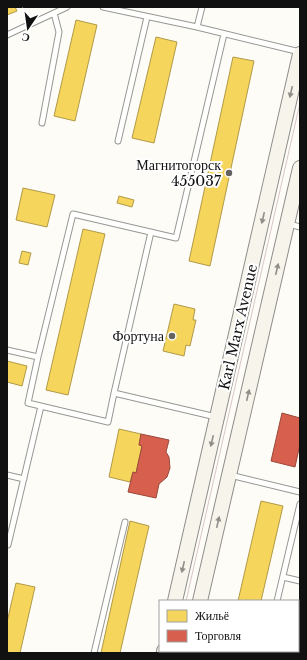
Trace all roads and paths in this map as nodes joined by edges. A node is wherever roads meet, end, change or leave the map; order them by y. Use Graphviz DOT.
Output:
graph roads {
  1 [pos="67,7"];
  2 [pos="103,7"];
  3 [pos="202,7"];
  4 [pos="54,13"];
  5 [pos="147,17"];
  6 [pos="197,27"];
  7 [pos="224,34"];
  8 [pos="7,35"];
  9 [pos="300,53"];
  10 [pos="42,123"];
  11 [pos="118,141"];
  12 [pos="300,168"];
  13 [pos="294,225"];
  14 [pos="152,232"];
  15 [pos="7,350"];
  16 [pos="38,357"];
  17 [pos="114,393"];
  18 [pos="41,406"];
  19 [pos="217,417"];
  20 [pos="7,475"];
  21 [pos="229,475"];
  22 [pos="24,479"];
  23 [pos="300,492"];
  24 [pos="300,504"];
  25 [pos="125,522"];
  26 [pos="7,545"];
  27 [pos="283,577"];
  28 [pos="300,581"];
  29 [pos="176,600"];
  30 [pos="200,600"];
  31 [pos="277,600"];
  32 [pos="94,653"];
  1 -- 4 [label="lane"];
  2 -- 5 [label="lane"];
  3 -- 6 [label="lane"];
  4 -- 8 [label="lane"];
  4 -- 10 [label="lane"];
  5 -- 6 [label="lane"];
  5 -- 11 [label="lane"];
  6 -- 7 [label="lane"];
  7 -- 9 [label="lane"];
  7 -- 14 [label="lane"];
  9 -- 19 [label="main road, Karl Marx Avenue, one-way"];
  12 -- 13 [label="main road, Karl Marx Avenue"];
  21 -- 13 [label="main road, Karl Marx Avenue, one-way"];
  14 -- 16 [label="lane"];
  14 -- 17 [label="lane"];
  15 -- 16 [label="lane"];
  16 -- 18 [label="lane"];
  17 -- 18 [label="lane"];
  17 -- 19 [label="lane"];
  18 -- 22 [label="lane"];
  19 -- 29 [label="main road, Karl Marx Avenue, one-way"];
  20 -- 22 [label="lane"];
  21 -- 23 [label="lane"];
  30 -- 21 [label="main road, Karl Marx Avenue, one-way"];
  22 -- 26 [label="lane"];
  24 -- 27 [label="lane"];
  25 -- 32 [label="lane"];
  27 -- 28 [label="lane"];
  27 -- 31 [label="lane"];
}
